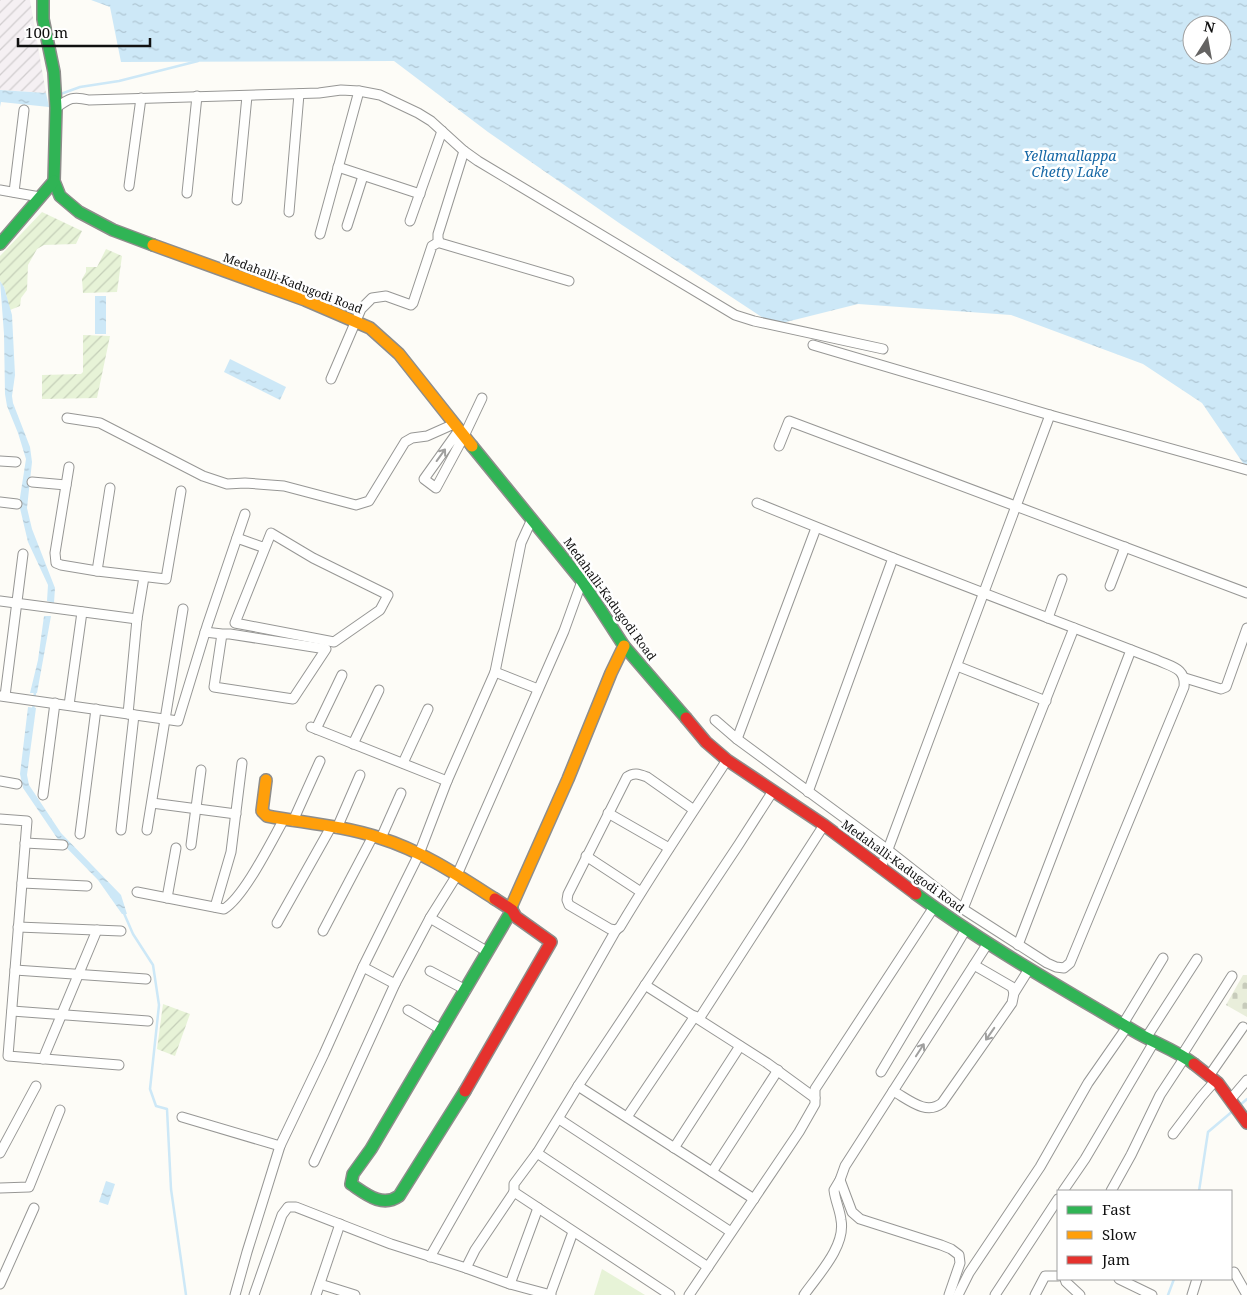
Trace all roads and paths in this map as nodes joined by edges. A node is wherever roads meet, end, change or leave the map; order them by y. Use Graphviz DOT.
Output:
graph roads {
  1 [pos="43,0"];
  2 [pos="359,91"];
  3 [pos="299,94"];
  4 [pos="197,96"];
  5 [pos="247,96"];
  6 [pos="141,98"];
  7 [pos="56,105"];
  8 [pos="24,110"];
  9 [pos="442,131"];
  10 [pos="464,151"];
  11 [pos="338,167"];
  12 [pos="363,176"];
  13 [pos="54,181"];
  14 [pos="129,186"];
  15 [pos="0,190"];
  16 [pos="14,192"];
  17 [pos="186,193"];
  18 [pos="420,194"];
  19 [pos="40,197"];
  20 [pos="237,200"];
  21 [pos="289,212"];
  22 [pos="410,221"];
  23 [pos="346,226"];
  24 [pos="320,234"];
  25 [pos="440,242"];
  26 [pos="0,244"];
  27 [pos="569,281"];
  28 [pos="355,322"];
  29 [pos="813,345"];
  30 [pos="883,349"];
  31 [pos="331,380"];
  32 [pos="482,398"];
  33 [pos="1050,415"];
  34 [pos="67,418"];
  35 [pos="459,430"];
  36 [pos="779,446"];
  37 [pos="0,461"];
  38 [pos="16,462"];
  39 [pos="69,467"];
  40 [pos="1247,470"];
  41 [pos="32,482"];
  42 [pos="66,485"];
  43 [pos="110,488"];
  44 [pos="181,491"];
  45 [pos="0,502"];
  46 [pos="757,503"];
  47 [pos="17,504"];
  48 [pos="1015,506"];
  49 [pos="245,514"];
  50 [pos="532,519"];
  51 [pos="816,528"];
  52 [pos="238,538"];
  53 [pos="1125,547"];
  54 [pos="265,548"];
  55 [pos="24,554"];
  56 [pos="893,558"];
  57 [pos="97,571"];
  58 [pos="144,577"];
  59 [pos="1062,579"];
  60 [pos="582,581"];
  61 [pos="1110,586"];
  62 [pos="984,593"];
  63 [pos="1247,593"];
  64 [pos="0,601"];
  65 [pos="18,603"];
  66 [pos="183,609"];
  67 [pos="82,612"];
  68 [pos="1048,618"];
  69 [pos="137,619"];
  70 [pos="1074,628"];
  71 [pos="1247,628"];
  72 [pos="205,632"];
  73 [pos="222,634"];
  74 [pos="624,646"];
  75 [pos="1131,650"];
  76 [pos="957,666"];
  77 [pos="495,672"];
  78 [pos="342,675"];
  79 [pos="1185,678"];
  80 [pos="538,689"];
  81 [pos="379,690"];
  82 [pos="3,696"];
  83 [pos="1046,701"];
  84 [pos="55,703"];
  85 [pos="69,706"];
  86 [pos="428,708"];
  87 [pos="96,709"];
  88 [pos="131,714"];
  89 [pos="166,719"];
  90 [pos="715,720"];
  91 [pos="737,739"];
  92 [pos="353,744"];
  93 [pos="727,760"];
  94 [pos="320,761"];
  95 [pos="242,763"];
  96 [pos="403,763"];
  97 [pos="201,770"];
  98 [pos="360,775"];
  99 [pos="266,780"];
  100 [pos="447,780"];
  101 [pos="0,781"];
  102 [pos="17,784"];
  103 [pos="773,791"];
  104 [pos="808,792"];
  105 [pos="401,793"];
  106 [pos="43,795"];
  107 [pos="152,803"];
  108 [pos="196,809"];
  109 [pos="694,810"];
  110 [pos="608,813"];
  111 [pos="236,814"];
  112 [pos="0,819"];
  113 [pos="289,820"];
  114 [pos="824,825"];
  115 [pos="334,828"];
  116 [pos="121,830"];
  117 [pos="148,830"];
  118 [pos="80,834"];
  119 [pos="377,837"];
  120 [pos="25,843"];
  121 [pos="63,845"];
  122 [pos="191,845"];
  123 [pos="176,848"];
  124 [pos="669,848"];
  125 [pos="888,850"];
  126 [pos="419,854"];
  127 [pos="586,856"];
  128 [pos="881,868"];
  129 [pos="457,875"];
  130 [pos="22,883"];
  131 [pos="86,886"];
  132 [pos="136,892"];
  133 [pos="641,892"];
  134 [pos="167,898"];
  135 [pos="215,907"];
  136 [pos="934,907"];
  137 [pos="963,909"];
  138 [pos="512,910"];
  139 [pos="430,918"];
  140 [pos="277,923"];
  141 [pos="18,927"];
  142 [pos="966,929"];
  143 [pos="97,930"];
  144 [pos="616,930"];
  145 [pos="121,931"];
  146 [pos="323,931"];
  147 [pos="988,943"];
  148 [pos="1018,945"];
  149 [pos="488,952"];
  150 [pos="1163,958"];
  151 [pos="1197,959"];
  152 [pos="974,965"];
  153 [pos="363,966"];
  154 [pos="1029,969"];
  155 [pos="15,970"];
  156 [pos="430,971"];
  157 [pos="79,975"];
  158 [pos="1232,976"];
  159 [pos="146,978"];
  160 [pos="395,984"];
  161 [pos="645,985"];
  162 [pos="466,990"];
  163 [pos="1014,993"];
  164 [pos="408,1010"];
  165 [pos="12,1011"];
  166 [pos="62,1014"];
  167 [pos="697,1018"];
  168 [pos="148,1021"];
  169 [pos="1125,1025"];
  170 [pos="1243,1027"];
  171 [pos="442,1030"];
  172 [pos="1150,1040"];
  173 [pos="740,1046"];
  174 [pos="1183,1056"];
  175 [pos="43,1059"];
  176 [pos="119,1065"];
  177 [pos="778,1070"];
  178 [pos="881,1072"];
  179 [pos="1212,1079"];
  180 [pos="1247,1080"];
  181 [pos="36,1086"];
  182 [pos="578,1086"];
  183 [pos="893,1090"];
  184 [pos="815,1098"];
  185 [pos="1230,1100"];
  186 [pos="60,1110"];
  187 [pos="182,1117"];
  188 [pos="627,1117"];
  189 [pos="559,1119"];
  190 [pos="1247,1123"];
  191 [pos="1173,1134"];
  192 [pos="280,1146"];
  193 [pos="674,1148"];
  194 [pos="0,1153"];
  195 [pos="537,1153"];
  196 [pos="314,1162"];
  197 [pos="712,1172"];
  198 [pos="840,1180"];
  199 [pos="0,1188"];
  200 [pos="1064,1190"];
  201 [pos="1113,1190"];
  202 [pos="514,1192"];
  203 [pos="754,1199"];
  204 [pos="1057,1201"];
  205 [pos="34,1208"];
  206 [pos="538,1208"];
  207 [pos="340,1224"];
  208 [pos="573,1232"];
  209 [pos="731,1232"];
  210 [pos="430,1257"];
  211 [pos="708,1267"];
  212 [pos="466,1268"];
  213 [pos="1234,1272"];
  214 [pos="1057,1276"];
  215 [pos="1065,1280"];
  216 [pos="1121,1280"];
  217 [pos="1197,1280"];
  218 [pos="0,1284"];
  219 [pos="320,1284"];
  220 [pos="510,1284"];
  221 [pos="235,1295"];
  222 [pos="254,1295"];
  223 [pos="316,1295"];
  224 [pos="355,1295"];
  225 [pos="551,1295"];
  226 [pos="670,1295"];
  227 [pos="689,1295"];
  228 [pos="804,1295"];
  229 [pos="949,1295"];
  230 [pos="958,1295"];
  231 [pos="995,1295"];
  232 [pos="1035,1295"];
  233 [pos="1080,1295"];
  234 [pos="1152,1295"];
  235 [pos="1192,1295"];
  236 [pos="1247,1295"];
  1 -- 7 [label="street"];
  2 -- 3 [label="street"];
  2 -- 9 [label="street"];
  2 -- 11 [label="street"];
  3 -- 5 [label="street"];
  3 -- 21 [label="street"];
  4 -- 5 [label="street"];
  4 -- 6 [label="street"];
  4 -- 17 [label="street"];
  5 -- 20 [label="street"];
  6 -- 7 [label="street"];
  6 -- 14 [label="street"];
  7 -- 13 [label="street"];
  8 -- 16 [label="street"];
  9 -- 10 [label="street"];
  9 -- 18 [label="street"];
  10 -- 25 [label="street"];
  10 -- 30 [label="street"];
  11 -- 12 [label="street"];
  11 -- 24 [label="street"];
  12 -- 18 [label="street"];
  12 -- 23 [label="street"];
  13 -- 19 [label="street"];
  13 -- 28 [label="street, Medahalli-Kadugodi Road"];
  15 -- 16 [label="street"];
  16 -- 19 [label="street"];
  18 -- 22 [label="street"];
  19 -- 26 [label="street"];
  25 -- 27 [label="street"];
  25 -- 28 [label="street"];
  28 -- 31 [label="street"];
  28 -- 35 [label="street, Medahalli-Kadugodi Road"];
  29 -- 33 [label="street"];
  32 -- 35 [label="street"];
  33 -- 40 [label="street"];
  33 -- 48 [label="street"];
  34 -- 35 [label="street"];
  35 -- 35 [label="street, one-way"];
  35 -- 50 [label="street, Medahalli-Kadugodi Road"];
  36 -- 48 [label="street"];
  37 -- 38 [label="street"];
  39 -- 42 [label="street"];
  41 -- 42 [label="street"];
  42 -- 57 [label="street"];
  43 -- 57 [label="street"];
  44 -- 58 [label="street"];
  45 -- 47 [label="street"];
  46 -- 51 [label="street"];
  48 -- 53 [label="street"];
  48 -- 62 [label="street"];
  49 -- 52 [label="street"];
  50 -- 60 [label="street, Medahalli-Kadugodi Road"];
  50 -- 77 [label="street"];
  51 -- 56 [label="street"];
  51 -- 91 [label="street"];
  52 -- 54 [label="street"];
  52 -- 72 [label="street"];
  53 -- 61 [label="street"];
  53 -- 63 [label="street"];
  54 -- 54 [label="street"];
  55 -- 65 [label="street"];
  56 -- 62 [label="street"];
  56 -- 104 [label="street"];
  57 -- 58 [label="street"];
  58 -- 69 [label="street"];
  59 -- 68 [label="street"];
  60 -- 74 [label="street, Medahalli-Kadugodi Road"];
  60 -- 80 [label="street"];
  62 -- 68 [label="street"];
  62 -- 76 [label="street"];
  64 -- 65 [label="street"];
  65 -- 67 [label="street"];
  65 -- 82 [label="street"];
  66 -- 89 [label="street"];
  67 -- 69 [label="street"];
  67 -- 85 [label="street"];
  68 -- 70 [label="street"];
  69 -- 88 [label="street"];
  70 -- 75 [label="street"];
  70 -- 83 [label="street"];
  71 -- 79 [label="street"];
  72 -- 73 [label="street"];
  72 -- 89 [label="street"];
  73 -- 73 [label="street"];
  74 -- 93 [label="street, Medahalli-Kadugodi Road"];
  74 -- 138 [label="street"];
  75 -- 79 [label="street"];
  75 -- 148 [label="street"];
  76 -- 83 [label="street"];
  76 -- 125 [label="street"];
  77 -- 80 [label="street"];
  77 -- 100 [label="street"];
  78 -- 92 [label="street"];
  79 -- 148 [label="street"];
  80 -- 129 [label="street"];
  81 -- 92 [label="street"];
  82 -- 84 [label="street"];
  83 -- 137 [label="street"];
  84 -- 85 [label="street"];
  84 -- 106 [label="street"];
  85 -- 87 [label="street"];
  86 -- 96 [label="street"];
  87 -- 88 [label="street"];
  87 -- 118 [label="street"];
  88 -- 89 [label="street"];
  88 -- 116 [label="street"];
  89 -- 107 [label="street"];
  90 -- 91 [label="street"];
  91 -- 104 [label="street"];
  92 -- 96 [label="street"];
  93 -- 103 [label="street, Medahalli-Kadugodi Road"];
  93 -- 109 [label="street"];
  94 -- 113 [label="street"];
  95 -- 111 [label="street"];
  96 -- 100 [label="street"];
  97 -- 108 [label="street"];
  98 -- 115 [label="street"];
  99 -- 113 [label="street"];
  100 -- 126 [label="street"];
  101 -- 102 [label="street"];
  103 -- 114 [label="street, Medahalli-Kadugodi Road"];
  103 -- 161 [label="street"];
  104 -- 125 [label="street"];
  105 -- 119 [label="street"];
  107 -- 108 [label="street"];
  107 -- 117 [label="street"];
  108 -- 111 [label="street"];
  108 -- 122 [label="street"];
  109 -- 110 [label="street"];
  109 -- 124 [label="street"];
  110 -- 124 [label="street"];
  110 -- 127 [label="street"];
  111 -- 135 [label="street"];
  112 -- 120 [label="street"];
  113 -- 115 [label="street"];
  113 -- 135 [label="street"];
  114 -- 128 [label="street, Medahalli-Kadugodi Road"];
  114 -- 167 [label="street"];
  115 -- 119 [label="street"];
  115 -- 140 [label="street"];
  119 -- 126 [label="street"];
  119 -- 146 [label="street"];
  120 -- 121 [label="street"];
  120 -- 130 [label="street"];
  123 -- 134 [label="street"];
  124 -- 133 [label="street"];
  125 -- 128 [label="street"];
  125 -- 137 [label="street"];
  126 -- 129 [label="street"];
  126 -- 153 [label="street"];
  127 -- 133 [label="street"];
  127 -- 144 [label="street"];
  128 -- 136 [label="street, Medahalli-Kadugodi Road"];
  129 -- 138 [label="street"];
  129 -- 139 [label="street"];
  130 -- 131 [label="street"];
  130 -- 141 [label="street"];
  132 -- 134 [label="street"];
  133 -- 144 [label="street"];
  134 -- 135 [label="street"];
  136 -- 142 [label="street, Medahalli-Kadugodi Road"];
  136 -- 184 [label="street"];
  137 -- 148 [label="street"];
  138 -- 149 [label="street"];
  138 -- 171 [label="street"];
  139 -- 149 [label="street"];
  139 -- 160 [label="street"];
  141 -- 143 [label="street"];
  141 -- 155 [label="street"];
  142 -- 147 [label="street, Medahalli-Kadugodi Road"];
  142 -- 178 [label="street"];
  143 -- 145 [label="street"];
  143 -- 157 [label="street"];
  144 -- 210 [label="street"];
  147 -- 152 [label="street"];
  147 -- 154 [label="street, Medahalli-Kadugodi Road"];
  149 -- 162 [label="street"];
  150 -- 169 [label="street"];
  151 -- 172 [label="street"];
  152 -- 163 [label="street"];
  183 -- 152 [label="street, one-way"];
  153 -- 160 [label="street"];
  153 -- 192 [label="street"];
  154 -- 163 [label="street"];
  154 -- 169 [label="street, Medahalli-Kadugodi Road"];
  155 -- 157 [label="street"];
  155 -- 165 [label="street"];
  156 -- 162 [label="street"];
  157 -- 159 [label="street"];
  157 -- 166 [label="street"];
  158 -- 174 [label="street"];
  160 -- 196 [label="street"];
  161 -- 167 [label="street"];
  161 -- 182 [label="street"];
  162 -- 171 [label="street"];
  163 -- 183 [label="street, one-way"];
  164 -- 171 [label="street"];
  165 -- 166 [label="street"];
  165 -- 175 [label="street"];
  166 -- 168 [label="street"];
  166 -- 175 [label="street"];
  167 -- 173 [label="street"];
  167 -- 188 [label="street"];
  169 -- 172 [label="street, Medahalli-Kadugodi Road"];
  169 -- 230 [label="street"];
  170 -- 179 [label="street"];
  172 -- 174 [label="street, Medahalli-Kadugodi Road"];
  172 -- 200 [label="street"];
  173 -- 177 [label="street"];
  173 -- 193 [label="street"];
  174 -- 179 [label="street, Medahalli-Kadugodi Road"];
  174 -- 201 [label="street"];
  175 -- 176 [label="street"];
  177 -- 184 [label="street"];
  177 -- 197 [label="street"];
  179 -- 185 [label="street, Medahalli-Kadugodi Road"];
  179 -- 191 [label="street"];
  180 -- 185 [label="street"];
  181 -- 194 [label="street"];
  182 -- 188 [label="street"];
  182 -- 189 [label="street"];
  183 -- 198 [label="street"];
  184 -- 203 [label="street"];
  185 -- 190 [label="street, Medahalli-Kadugodi Road"];
  186 -- 199 [label="street"];
  187 -- 192 [label="street"];
  188 -- 193 [label="street"];
  189 -- 195 [label="street"];
  189 -- 209 [label="street"];
  192 -- 221 [label="street"];
  193 -- 197 [label="street"];
  195 -- 202 [label="street"];
  195 -- 211 [label="street"];
  197 -- 203 [label="street"];
  198 -- 228 [label="street"];
  198 -- 229 [label="street"];
  202 -- 206 [label="street"];
  202 -- 212 [label="street"];
  203 -- 209 [label="street"];
  204 -- 231 [label="street"];
  205 -- 218 [label="street"];
  206 -- 208 [label="street"];
  206 -- 220 [label="street"];
  207 -- 210 [label="street"];
  207 -- 219 [label="street"];
  207 -- 222 [label="street"];
  208 -- 225 [label="street"];
  208 -- 226 [label="street"];
  209 -- 211 [label="street"];
  210 -- 212 [label="street"];
  211 -- 227 [label="street"];
  212 -- 220 [label="street"];
  213 -- 236 [label="street"];
  214 -- 232 [label="street"];
  215 -- 233 [label="street"];
  216 -- 234 [label="street"];
  217 -- 235 [label="street"];
  219 -- 223 [label="street"];
  219 -- 224 [label="street"];
  220 -- 225 [label="street"];
}
